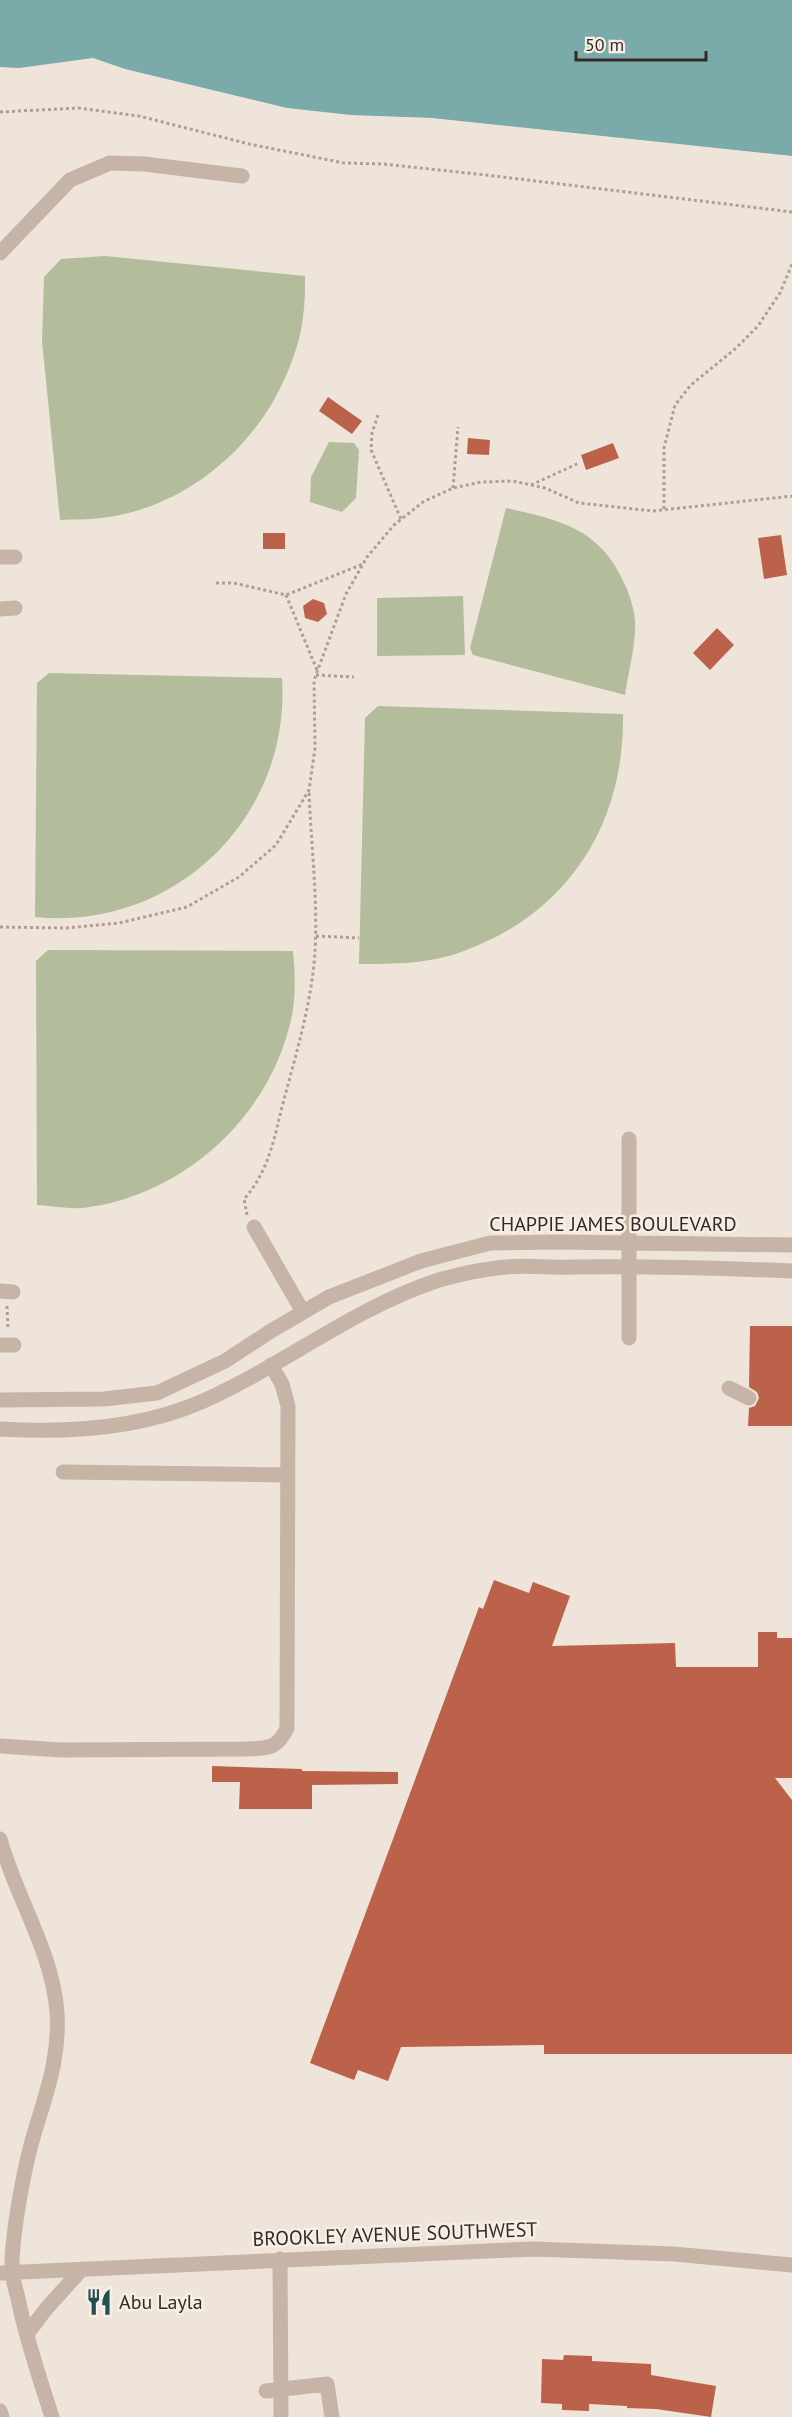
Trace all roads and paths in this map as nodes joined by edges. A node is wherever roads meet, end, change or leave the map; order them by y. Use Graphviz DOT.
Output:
graph roads {
  1 [pos="0,112"];
  2 [pos="242,176"];
  3 [pos="792,212"];
  4 [pos="0,254"];
  5 [pos="792,264"];
  6 [pos="378,415"];
  7 [pos="458,427"];
  8 [pos="579,463"];
  9 [pos="531,485"];
  10 [pos="453,488"];
  11 [pos="792,496"];
  12 [pos="664,509"];
  13 [pos="401,519"];
  14 [pos="364,564"];
  15 [pos="216,583"];
  16 [pos="285,595"];
  17 [pos="317,672"];
  18 [pos="354,677"];
  19 [pos="309,790"];
  20 [pos="0,927"];
  21 [pos="316,936"];
  22 [pos="359,938"];
  23 [pos="629,1139"];
  24 [pos="254,1227"];
  25 [pos="630,1243"];
  26 [pos="792,1245"];
  27 [pos="630,1266"];
  28 [pos="792,1271"];
  29 [pos="7,1296"];
  30 [pos="303,1312"];
  31 [pos="629,1338"];
  32 [pos="7,1341"];
  33 [pos="271,1365"];
  34 [pos="729,1388"];
  35 [pos="749,1398"];
  36 [pos="0,1400"];
  37 [pos="0,1430"];
  38 [pos="63,1472"];
  39 [pos="287,1475"];
  40 [pos="0,1746"];
  41 [pos="0,1839"];
  42 [pos="280,2259"];
  43 [pos="792,2265"];
  44 [pos="82,2269"];
  45 [pos="6,2273"];
  46 [pos="27,2334"];
  47 [pos="273,2390"];
  48 [pos="0,2411"];
  49 [pos="2,2417"];
  50 [pos="52,2417"];
  51 [pos="281,2417"];
  52 [pos="332,2417"];
  1 -- 3 [label="path"];
  2 -- 4 [label="street"];
  5 -- 12 [label="path"];
  6 -- 13 [label="path"];
  7 -- 10 [label="path"];
  8 -- 9 [label="path"];
  9 -- 10 [label="path"];
  9 -- 12 [label="path"];
  10 -- 13 [label="path"];
  11 -- 12 [label="path"];
  13 -- 14 [label="path"];
  14 -- 16 [label="path"];
  14 -- 17 [label="path"];
  15 -- 16 [label="path"];
  16 -- 17 [label="path"];
  17 -- 18 [label="path"];
  17 -- 19 [label="path"];
  19 -- 20 [label="path"];
  19 -- 21 [label="path"];
  21 -- 22 [label="path"];
  21 -- 24 [label="path"];
  23 -- 25 [label="street"];
  24 -- 30 [label="street"];
  25 -- 26 [label="street, CHAPPIE JAMES BOULEVARD"];
  25 -- 27 [label="street"];
  25 -- 30 [label="street, CHAPPIE JAMES BOULEVARD"];
  27 -- 28 [label="street"];
  27 -- 31 [label="street"];
  27 -- 33 [label="street"];
  29 -- 32 [label="path"];
  30 -- 36 [label="street, CHAPPIE JAMES BOULEVARD"];
  33 -- 37 [label="street"];
  33 -- 39 [label="street"];
  34 -- 35 [label="street"];
  38 -- 39 [label="street"];
  39 -- 40 [label="street"];
  41 -- 45 [label="street"];
  42 -- 43 [label="street, BROOKLEY AVENUE SOUTHWEST"];
  42 -- 44 [label="street, BROOKLEY AVENUE SOUTHWEST"];
  42 -- 47 [label="street"];
  44 -- 45 [label="street, BROOKLEY AVENUE SOUTHWEST"];
  44 -- 46 [label="street"];
  45 -- 46 [label="street"];
  46 -- 50 [label="street"];
  47 -- 51 [label="street"];
  47 -- 52 [label="street"];
  48 -- 49 [label="street"];
}
